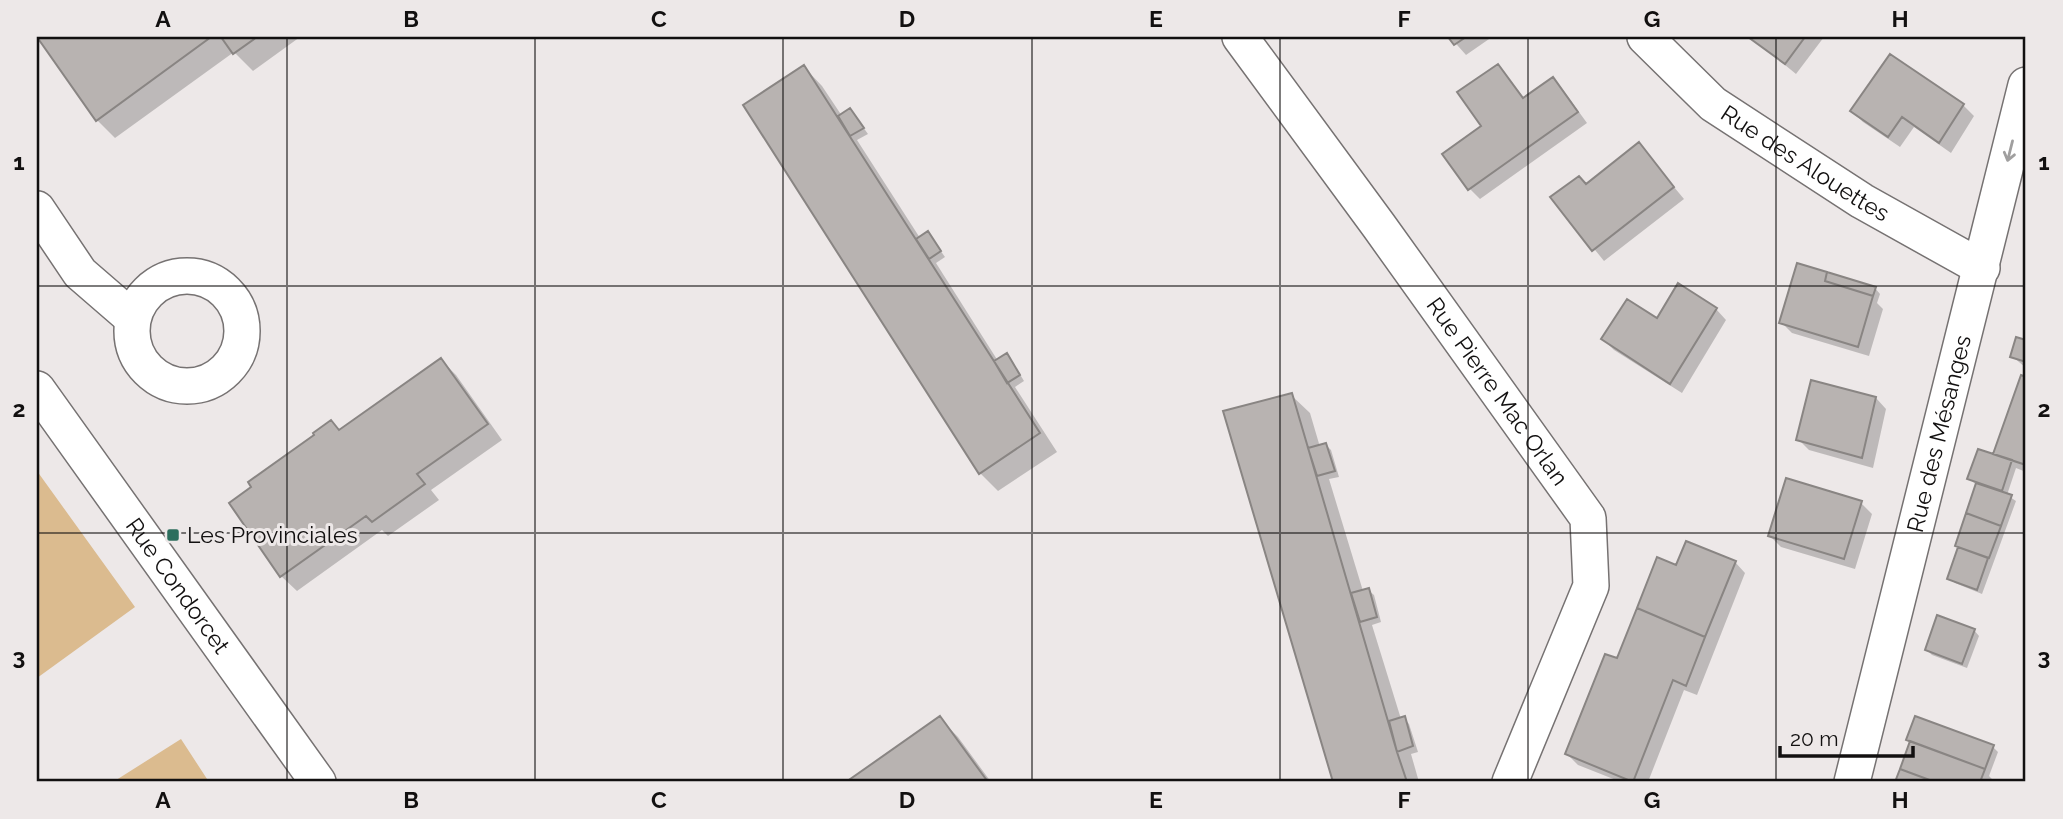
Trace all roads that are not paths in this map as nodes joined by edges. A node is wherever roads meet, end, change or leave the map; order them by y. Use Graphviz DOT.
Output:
graph roads {
  1 [pos="1240,37"];
  2 [pos="1645,37"];
  3 [pos="2026,85"];
  4 [pos="37,209"];
  5 [pos="1982,268"];
  6 [pos="132,318"];
  7 [pos="37,388"];
  8 [pos="318,782"];
  9 [pos="1510,782"];
  10 [pos="1852,782"];
  1 -- 9 [label="street, Rue Pierre Mac Orlan"];
  2 -- 5 [label="street, Rue des Alouettes"];
  3 -- 5 [label="street, Rue des Mésanges, one-way"];
  4 -- 6 [label="street"];
  5 -- 10 [label="street, Rue des Mésanges"];
  7 -- 8 [label="street, Rue Condorcet"];
}
